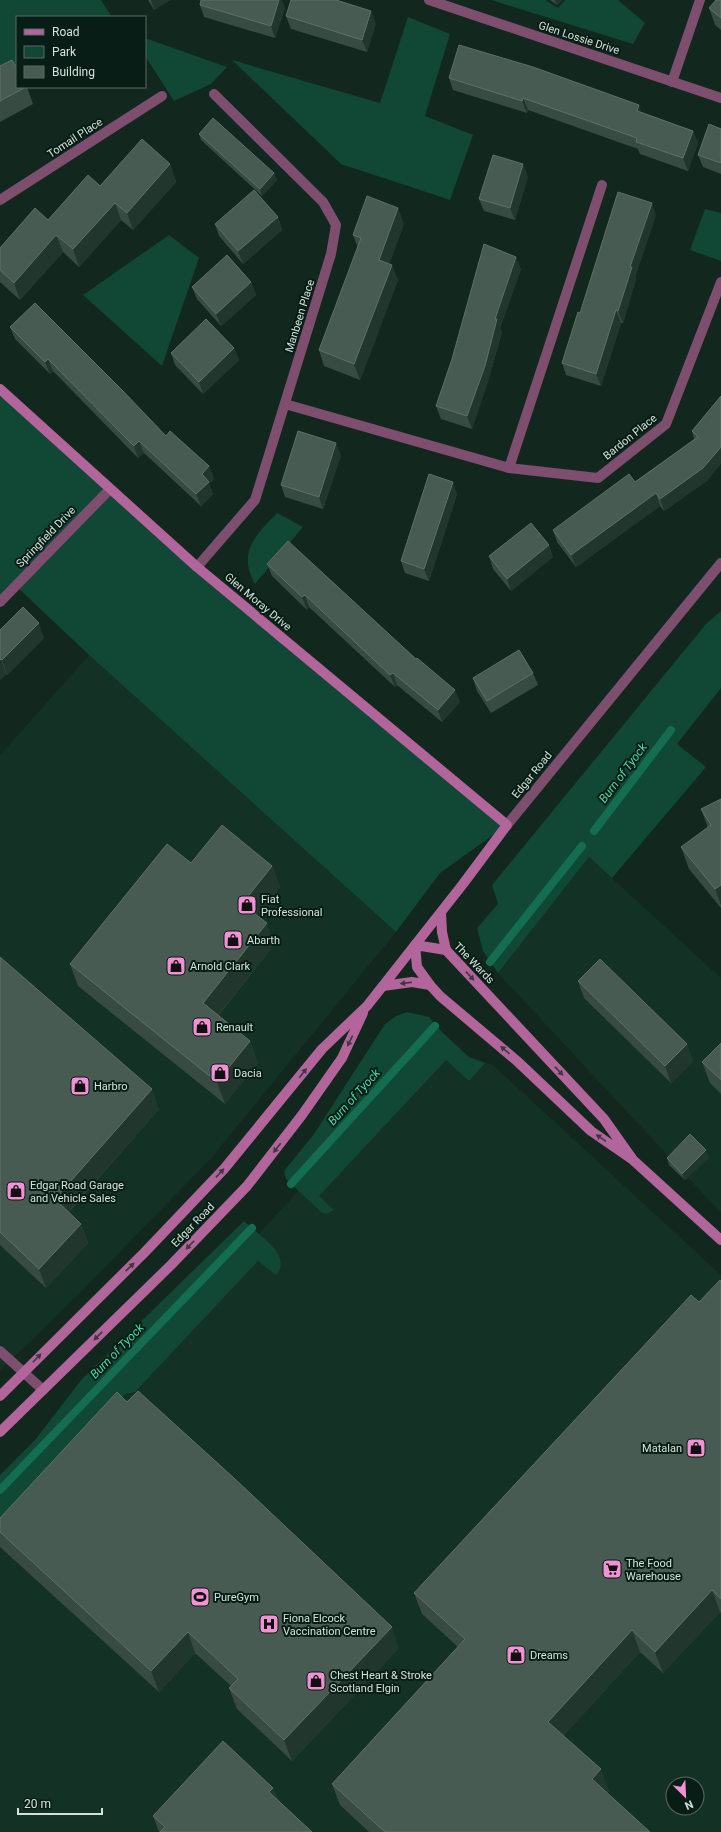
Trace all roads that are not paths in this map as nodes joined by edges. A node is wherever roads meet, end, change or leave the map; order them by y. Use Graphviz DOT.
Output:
graph roads {
  1 [pos="429,0"];
  2 [pos="700,0"];
  3 [pos="672,82"];
  4 [pos="214,94"];
  5 [pos="162,96"];
  6 [pos="721,98"];
  7 [pos="602,184"];
  8 [pos="0,200"];
  9 [pos="721,282"];
  10 [pos="0,389"];
  11 [pos="285,404"];
  12 [pos="509,468"];
  13 [pos="110,489"];
  14 [pos="721,563"];
  15 [pos="197,567"];
  16 [pos="0,602"];
  17 [pos="507,825"];
  18 [pos="441,913"];
  19 [pos="415,944"];
  20 [pos="446,950"];
  21 [pos="430,985"];
  22 [pos="382,986"];
  23 [pos="367,1006"];
  24 [pos="633,1160"];
  25 [pos="721,1240"];
  26 [pos="0,1350"];
  27 [pos="23,1372"];
  28 [pos="43,1390"];
  29 [pos="0,1396"];
  30 [pos="0,1432"];
  1 -- 3 [label="street, Glen Lossie Drive"];
  2 -- 3 [label="street"];
  3 -- 6 [label="street, Glen Lossie Drive"];
  4 -- 11 [label="street, Manbeen Place"];
  5 -- 8 [label="street, Tomail Place"];
  7 -- 12 [label="street"];
  9 -- 12 [label="street, Bardon Place"];
  10 -- 13 [label="street, Glen Moray Drive"];
  11 -- 12 [label="street, Bardon Place"];
  11 -- 15 [label="street, Manbeen Place"];
  13 -- 15 [label="street, Glen Moray Drive"];
  13 -- 16 [label="street, Springfield Drive"];
  14 -- 17 [label="street, Edgar Road"];
  15 -- 17 [label="street, Glen Moray Drive"];
  17 -- 18 [label="street, Edgar Road"];
  18 -- 19 [label="street, Edgar Road"];
  18 -- 20 [label="street"];
  19 -- 20 [label="street, The Wards"];
  19 -- 21 [label="street, The Wards"];
  19 -- 22 [label="street, Edgar Road"];
  20 -- 24 [label="street, The Wards, one-way"];
  21 -- 22 [label="street, one-way"];
  24 -- 21 [label="street, The Wards, one-way"];
  22 -- 23 [label="street, Edgar Road"];
  27 -- 23 [label="street, Edgar Road, one-way"];
  23 -- 28 [label="street, Edgar Road, one-way"];
  24 -- 25 [label="street, The Wards"];
  26 -- 27 [label="street"];
  27 -- 28 [label="street"];
  27 -- 29 [label="street, Edgar Road"];
  28 -- 30 [label="street, Edgar Road"];
}
